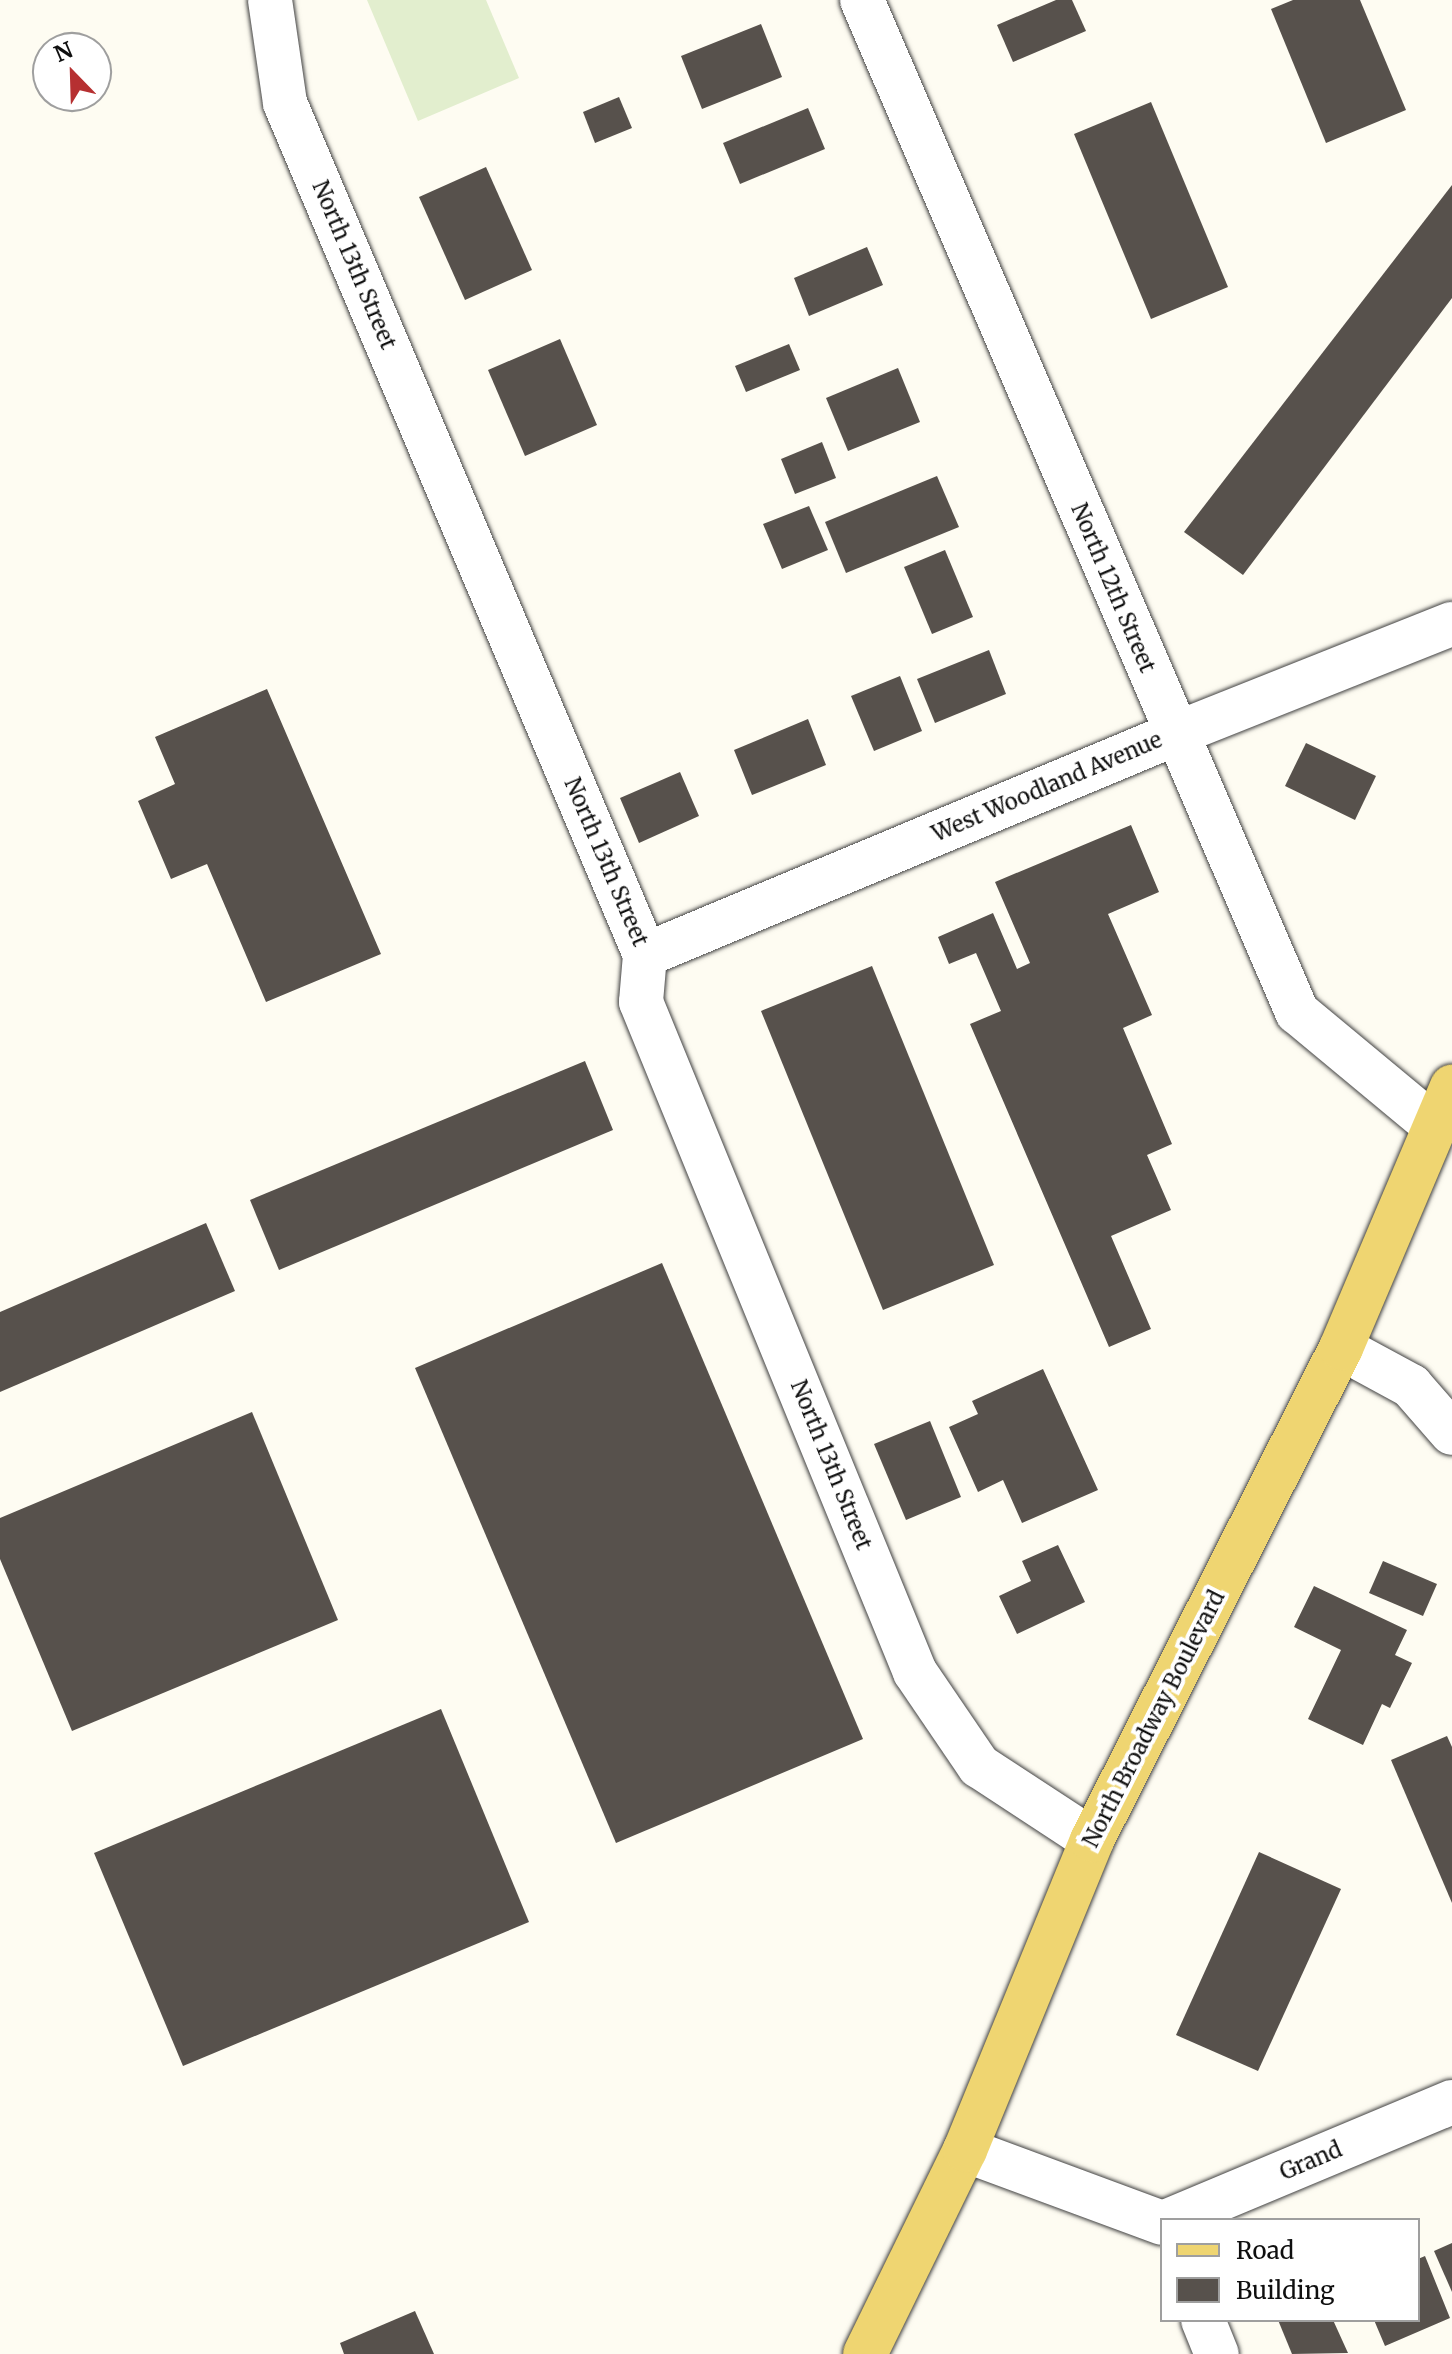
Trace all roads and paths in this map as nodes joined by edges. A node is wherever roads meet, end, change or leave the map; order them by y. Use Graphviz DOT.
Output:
graph roads {
  1 [pos="270,0"];
  2 [pos="862,0"];
  3 [pos="1452,624"];
  4 [pos="1175,734"];
  5 [pos="645,955"];
  6 [pos="1442,1106"];
  7 [pos="1341,1348"];
  8 [pos="1452,1433"];
  9 [pos="1092,1840"];
  10 [pos="1452,2102"];
  11 [pos="965,2150"];
  12 [pos="1175,2218"];
  13 [pos="1160,2222"];
  14 [pos="1204,2322"];
  15 [pos="865,2354"];
  16 [pos="1217,2354"];
  1 -- 5 [label="street, North 13th Street"];
  2 -- 4 [label="street, North 12th Street"];
  3 -- 4 [label="street, West Woodland Avenue"];
  4 -- 5 [label="street, West Woodland Avenue"];
  4 -- 6 [label="street, North 12th Street"];
  5 -- 9 [label="street, North 13th Street"];
  6 -- 7 [label="main road, North Broadway Boulevard"];
  7 -- 8 [label="street"];
  7 -- 9 [label="main road, North Broadway Boulevard"];
  9 -- 11 [label="main road, North Broadway Boulevard"];
  10 -- 12 [label="street, Grand"];
  11 -- 13 [label="street"];
  11 -- 15 [label="main road, North Broadway Boulevard"];
  14 -- 16 [label="street"];
}
